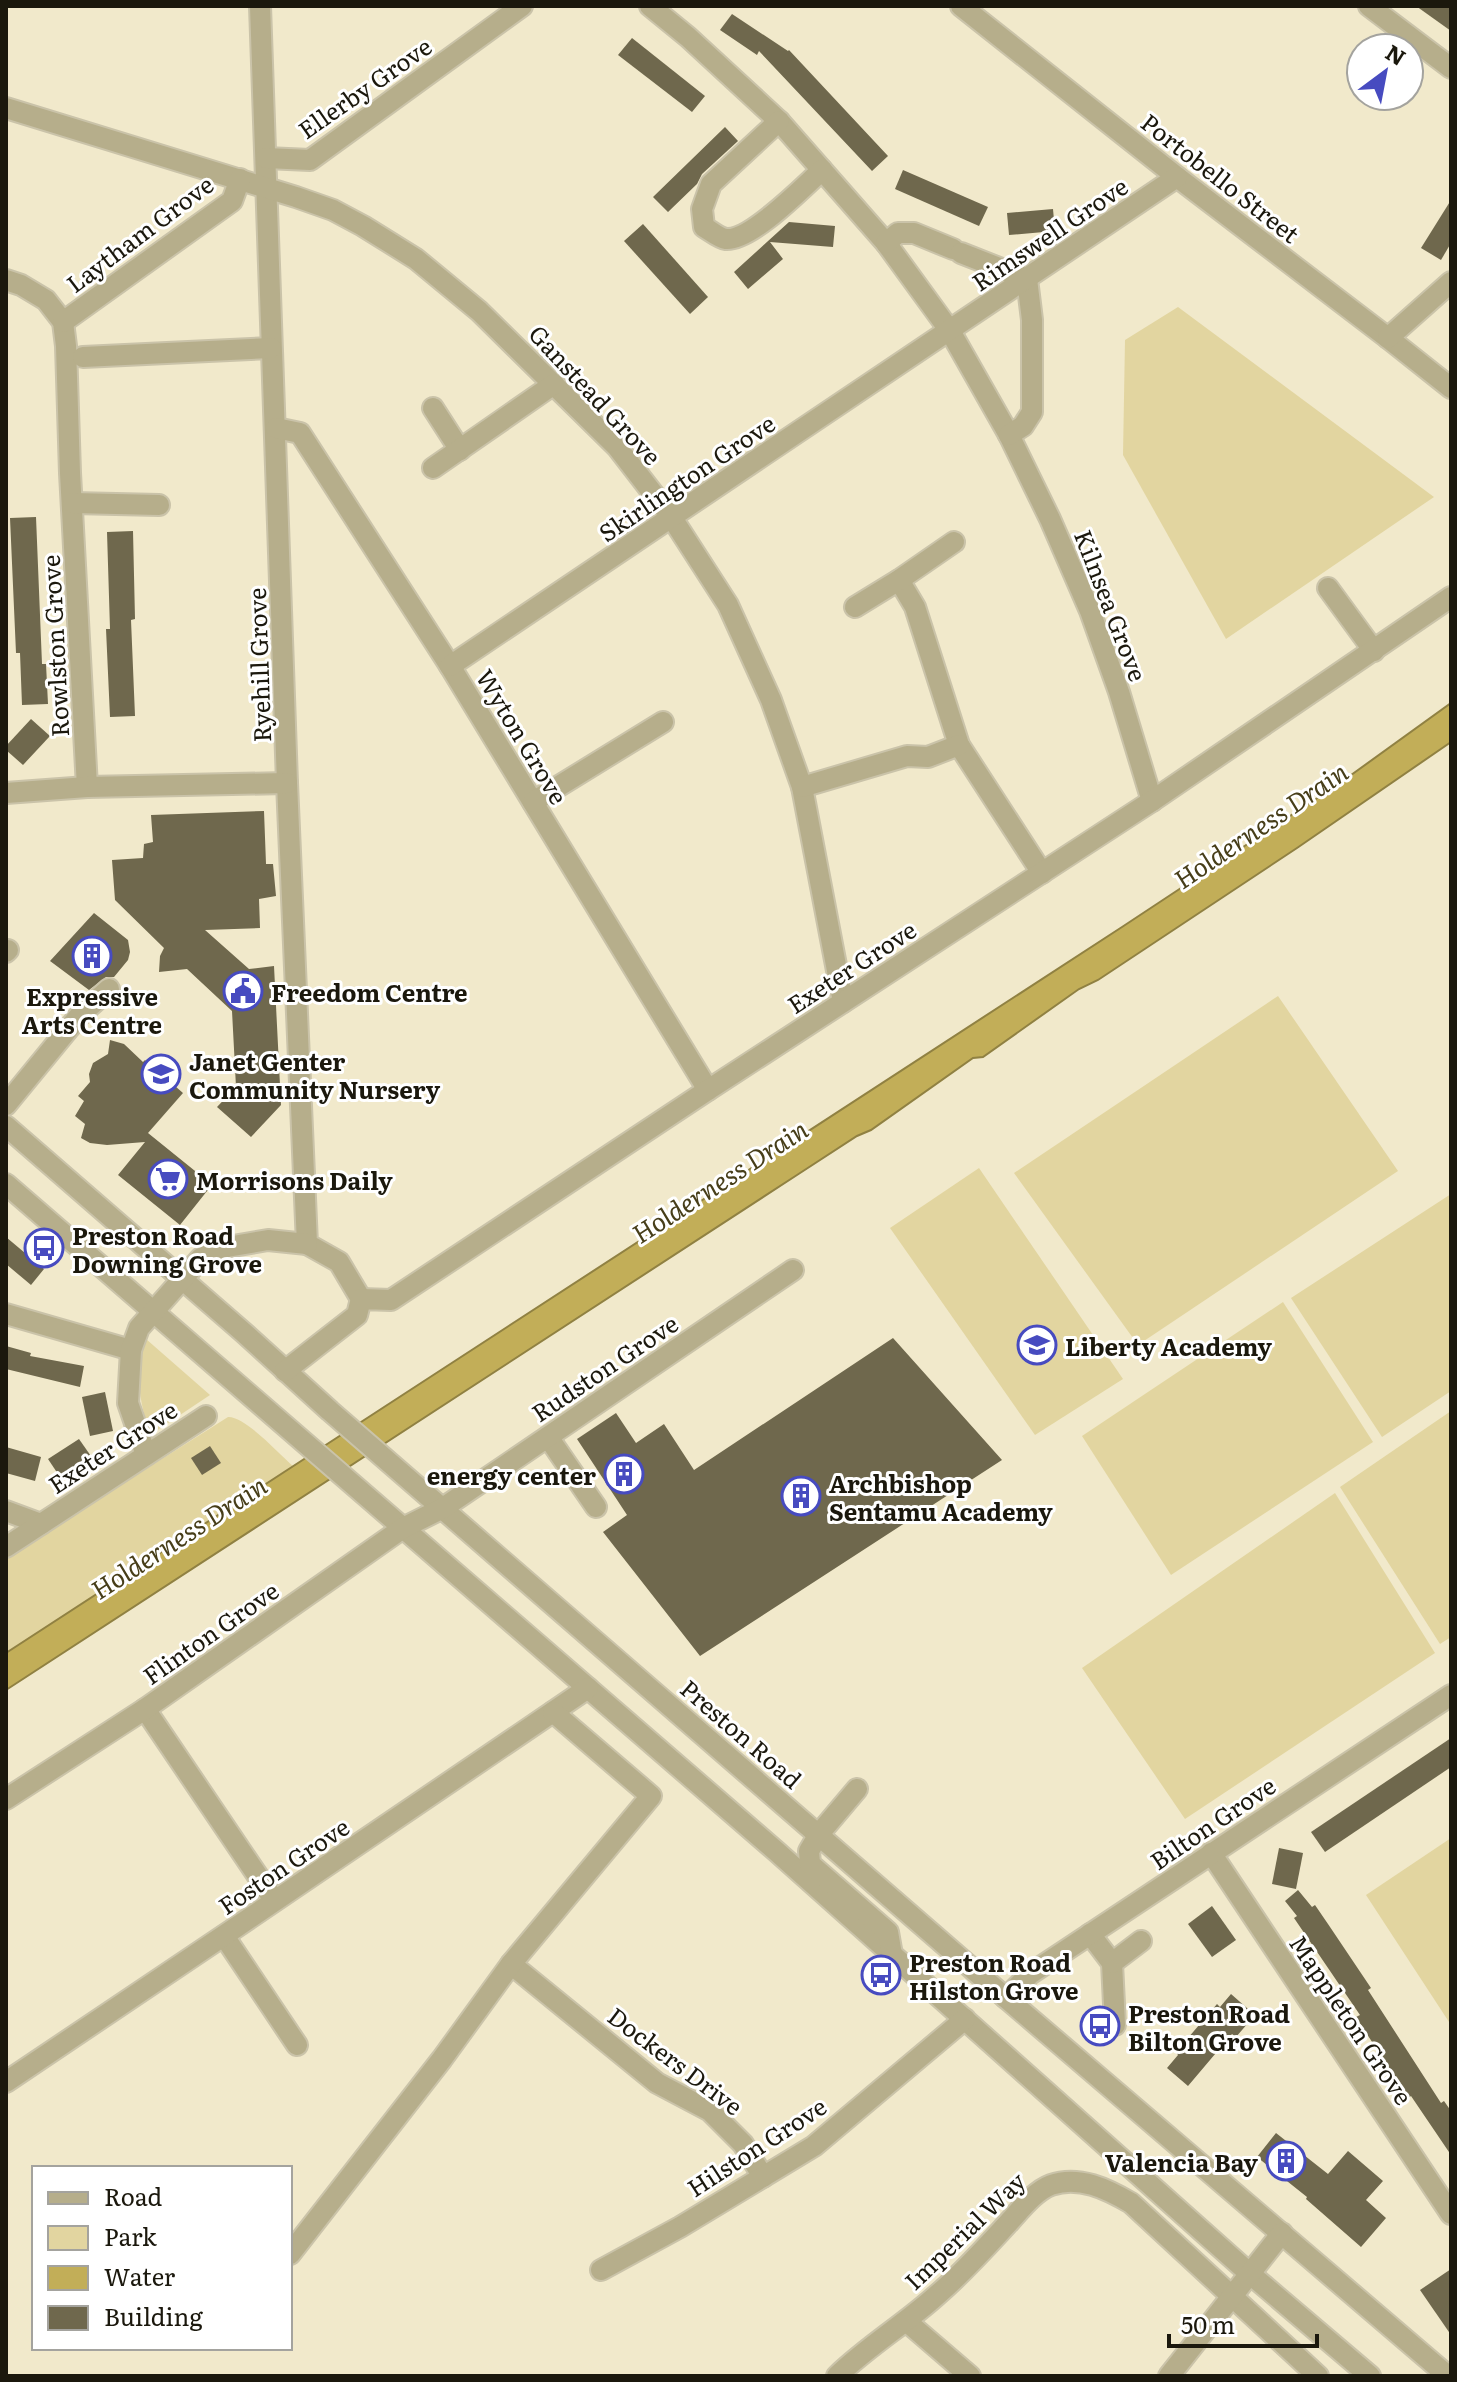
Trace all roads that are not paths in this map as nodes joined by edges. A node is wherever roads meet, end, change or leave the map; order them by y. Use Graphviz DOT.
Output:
graph roads {
  1 [pos="260,6"];
  2 [pos="522,6"];
  3 [pos="650,6"];
  4 [pos="961,6"];
  5 [pos="1369,6"];
  6 [pos="1451,68"];
  7 [pos="6,108"];
  8 [pos="779,121"];
  9 [pos="266,158"];
  10 [pos="822,170"];
  11 [pos="1177,177"];
  12 [pos="240,179"];
  13 [pos="267,187"];
  14 [pos="886,243"];
  15 [pos="1027,279"];
  16 [pos="6,280"];
  17 [pos="1451,282"];
  18 [pos="63,322"];
  19 [pos="950,331"];
  20 [pos="1388,338"];
  21 [pos="271,348"];
  22 [pos="83,357"];
  23 [pos="554,384"];
  24 [pos="1451,388"];
  25 [pos="433,408"];
  26 [pos="276,428"];
  27 [pos="1009,435"];
  28 [pos="460,450"];
  29 [pos="433,468"];
  30 [pos="73,503"];
  31 [pos="159,505"];
  32 [pos="672,518"];
  33 [pos="954,542"];
  34 [pos="899,580"];
  35 [pos="1328,588"];
  36 [pos="1451,597"];
  37 [pos="855,607"];
  38 [pos="1374,651"];
  39 [pos="450,666"];
  40 [pos="663,722"];
  41 [pos="959,745"];
  42 [pos="287,783"];
  43 [pos="802,787"];
  44 [pos="6,793"];
  45 [pos="100,794"];
  46 [pos="1152,801"];
  47 [pos="533,802"];
  48 [pos="1042,873"];
  49 [pos="109,989"];
  50 [pos="843,1002"];
  51 [pos="708,1090"];
  52 [pos="6,1105"];
  53 [pos="6,1126"];
  54 [pos="6,1184"];
  55 [pos="307,1244"];
  56 [pos="793,1270"];
  57 [pos="181,1278"];
  58 [pos="361,1299"];
  59 [pos="153,1312"];
  60 [pos="6,1314"];
  61 [pos="131,1350"];
  62 [pos="285,1371"];
  63 [pos="206,1416"];
  64 [pos="548,1437"];
  65 [pos="146,1455"];
  66 [pos="596,1507"];
  67 [pos="443,1508"];
  68 [pos="6,1511"];
  69 [pos="41,1524"];
  70 [pos="403,1528"];
  71 [pos="6,1547"];
  72 [pos="588,1688"];
  73 [pos="1451,1695"];
  74 [pos="145,1709"];
  75 [pos="553,1712"];
  76 [pos="857,1789"];
  77 [pos="6,1799"];
  78 [pos="819,1834"];
  79 [pos="1211,1853"];
  80 [pos="274,1900"];
  81 [pos="1090,1934"];
  82 [pos="224,1936"];
  83 [pos="1141,1941"];
  84 [pos="892,1955"];
  85 [pos="1112,1963"];
  86 [pos="511,1964"];
  87 [pos="1006,1998"];
  88 [pos="965,2019"];
  89 [pos="1115,2025"];
  90 [pos="297,2045"];
  91 [pos="6,2082"];
  92 [pos="763,2177"];
  93 [pos="1451,2214"];
  94 [pos="1282,2233"];
  95 [pos="292,2251"];
  96 [pos="601,2270"];
  97 [pos="1249,2273"];
  98 [pos="1231,2296"];
  99 [pos="906,2321"];
  100 [pos="837,2376"];
  101 [pos="970,2376"];
  102 [pos="1169,2376"];
  103 [pos="1318,2376"];
  104 [pos="1370,2376"];
  105 [pos="1448,2376"];
  1 -- 9 [label="street, Ryehill Grove"];
  2 -- 9 [label="street, Ellerby Grove"];
  3 -- 8 [label="street, Kilnsea Grove"];
  4 -- 11 [label="street, Portobello Street"];
  5 -- 6 [label="street"];
  7 -- 12 [label="street, Ganstead Grove"];
  8 -- 10 [label="street, Kilnsea Grove"];
  8 -- 10 [label="street"];
  9 -- 13 [label="street, Ryehill Grove"];
  10 -- 14 [label="street, Kilnsea Grove"];
  11 -- 15 [label="street, Rimswell Grove"];
  11 -- 20 [label="street, Portobello Street"];
  12 -- 13 [label="street, Ganstead Grove"];
  12 -- 18 [label="street, Laytham Grove"];
  13 -- 21 [label="street, Ryehill Grove"];
  13 -- 23 [label="street, Ganstead Grove"];
  14 -- 15 [label="street"];
  14 -- 19 [label="street, Kilnsea Grove"];
  15 -- 19 [label="street, Rimswell Grove"];
  15 -- 27 [label="street"];
  16 -- 18 [label="street"];
  17 -- 20 [label="street"];
  18 -- 30 [label="street, Rowlston Grove"];
  19 -- 27 [label="street, Kilnsea Grove"];
  19 -- 32 [label="street, Skirlington Grove"];
  20 -- 24 [label="street, Portobello Street"];
  21 -- 22 [label="street"];
  21 -- 26 [label="street, Ryehill Grove"];
  23 -- 28 [label="street"];
  23 -- 32 [label="street, Ganstead Grove"];
  25 -- 28 [label="street"];
  26 -- 39 [label="street, Wyton Grove"];
  26 -- 42 [label="street, Ryehill Grove"];
  27 -- 46 [label="street, Kilnsea Grove"];
  28 -- 29 [label="street"];
  30 -- 31 [label="street"];
  30 -- 45 [label="street, Rowlston Grove"];
  32 -- 39 [label="street, Skirlington Grove"];
  32 -- 43 [label="street, Ganstead Grove"];
  33 -- 34 [label="street"];
  34 -- 37 [label="street"];
  34 -- 41 [label="street"];
  35 -- 38 [label="street"];
  36 -- 38 [label="street, Exeter Grove"];
  38 -- 46 [label="street, Exeter Grove"];
  39 -- 47 [label="street, Wyton Grove"];
  40 -- 47 [label="street"];
  41 -- 43 [label="street"];
  41 -- 48 [label="street"];
  42 -- 45 [label="street"];
  42 -- 55 [label="street, Ryehill Grove"];
  43 -- 50 [label="street, Ganstead Grove"];
  44 -- 45 [label="street"];
  46 -- 48 [label="street, Exeter Grove"];
  47 -- 51 [label="street, Wyton Grove"];
  48 -- 50 [label="street, Exeter Grove"];
  49 -- 52 [label="street"];
  50 -- 51 [label="street, Exeter Grove"];
  51 -- 58 [label="street, Exeter Grove"];
  53 -- 57 [label="street, Preston Road"];
  54 -- 59 [label="street"];
  55 -- 57 [label="street"];
  55 -- 58 [label="street"];
  56 -- 64 [label="street, Rudston Grove"];
  57 -- 59 [label="street"];
  57 -- 62 [label="street, Preston Road"];
  58 -- 62 [label="street"];
  59 -- 61 [label="street"];
  59 -- 70 [label="street"];
  60 -- 61 [label="street"];
  61 -- 65 [label="street"];
  62 -- 67 [label="street, Preston Road"];
  63 -- 65 [label="street, Exeter Grove"];
  64 -- 66 [label="street"];
  64 -- 67 [label="street, Rudston Grove"];
  65 -- 69 [label="street, Exeter Grove"];
  67 -- 70 [label="street, Flinton Grove"];
  67 -- 78 [label="street, Preston Road"];
  68 -- 69 [label="street"];
  69 -- 71 [label="street, Exeter Grove"];
  70 -- 72 [label="street"];
  70 -- 74 [label="street, Flinton Grove"];
  72 -- 75 [label="street, Foston Grove"];
  72 -- 84 [label="street"];
  73 -- 79 [label="street, Bilton Grove"];
  74 -- 77 [label="street, Flinton Grove"];
  74 -- 80 [label="street"];
  75 -- 80 [label="street, Foston Grove"];
  75 -- 86 [label="street"];
  76 -- 78 [label="street"];
  78 -- 84 [label="street"];
  78 -- 87 [label="street, Preston Road"];
  79 -- 81 [label="street, Bilton Grove"];
  79 -- 93 [label="street, Mappleton Grove"];
  80 -- 82 [label="street, Foston Grove"];
  81 -- 85 [label="street"];
  81 -- 87 [label="street, Bilton Grove"];
  82 -- 90 [label="street"];
  82 -- 91 [label="street, Foston Grove"];
  83 -- 85 [label="street"];
  84 -- 88 [label="street"];
  85 -- 89 [label="street"];
  86 -- 92 [label="street, Dockers Drive"];
  86 -- 95 [label="street"];
  87 -- 94 [label="street, Preston Road"];
  88 -- 92 [label="street, Hilston Grove"];
  88 -- 97 [label="street"];
  92 -- 96 [label="street, Hilston Grove"];
  94 -- 97 [label="street"];
  94 -- 105 [label="street, Preston Road"];
  97 -- 98 [label="street"];
  97 -- 104 [label="street"];
  98 -- 99 [label="street, Imperial Way"];
  98 -- 102 [label="street"];
  98 -- 103 [label="street, Imperial Way"];
  99 -- 100 [label="street, Imperial Way"];
  99 -- 101 [label="street"];
}
